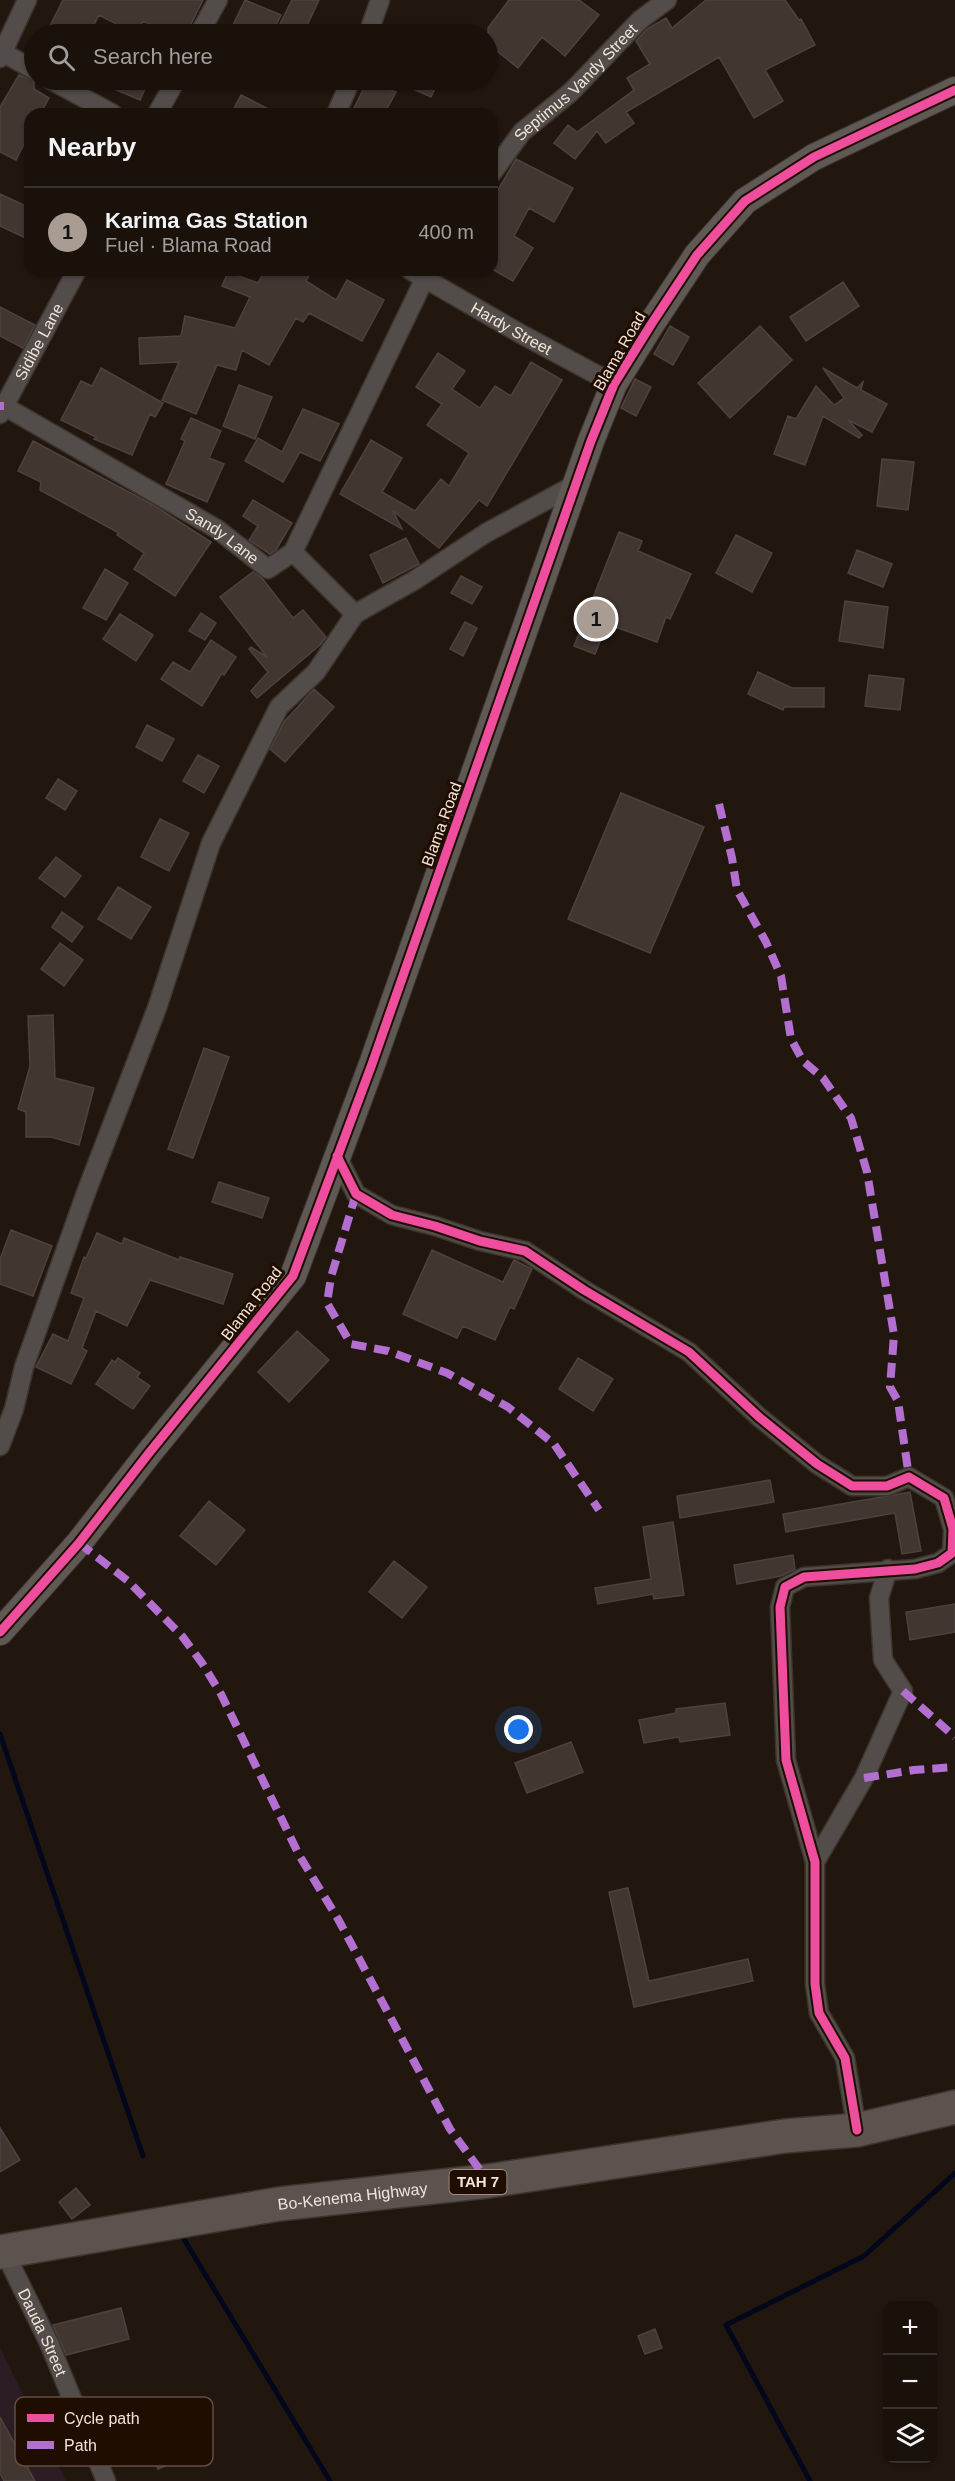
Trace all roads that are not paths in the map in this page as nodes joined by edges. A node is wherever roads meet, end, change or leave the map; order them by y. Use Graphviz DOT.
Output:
graph roads {
  1 [pos="27,0"];
  2 [pos="218,0"];
  3 [pos="380,0"];
  4 [pos="667,0"];
  5 [pos="205,24"];
  6 [pos="372,24"];
  7 [pos="1,53"];
  8 [pos="24,65"];
  9 [pos="69,90"];
  10 [pos="171,90"];
  11 [pos="347,90"];
  12 [pos="955,90"];
  13 [pos="101,108"];
  14 [pos="161,108"];
  15 [pos="339,108"];
  16 [pos="498,165"];
  17 [pos="74,276"];
  18 [pos="418,276"];
  19 [pos="424,276"];
  20 [pos="614,384"];
  21 [pos="2,410"];
  22 [pos="578,483"];
  23 [pos="293,552"];
  24 [pos="355,614"];
  25 [pos="337,1156"];
  26 [pos="0,1446"];
  27 [pos="888,1569"];
  28 [pos="0,1632"];
  29 [pos="815,1862"];
  30 [pos="955,2107"];
  31 [pos="857,2130"];
  32 [pos="1,2250"];
  33 [pos="71,2397"];
  34 [pos="100,2466"];
  35 [pos="106,2481"];
  1 -- 7 [label="street"];
  2 -- 5 [label="street"];
  3 -- 6 [label="street"];
  4 -- 16 [label="street, Septimus Vandy Street"];
  7 -- 8 [label="street"];
  9 -- 13 [label="street"];
  10 -- 14 [label="street"];
  11 -- 15 [label="street"];
  12 -- 20 [label="street, Blama Road"];
  17 -- 21 [label="street, Sidibe Lane"];
  18 -- 23 [label="street"];
  19 -- 20 [label="street, Hardy Street"];
  20 -- 22 [label="street, Blama Road"];
  21 -- 23 [label="street, Sandy Lane"];
  22 -- 24 [label="street"];
  22 -- 25 [label="street, Blama Road"];
  23 -- 24 [label="street"];
  24 -- 26 [label="street"];
  25 -- 27 [label="street"];
  25 -- 28 [label="street, Blama Road"];
  27 -- 29 [label="street"];
  27 -- 29 [label="street"];
  29 -- 31 [label="street"];
  30 -- 31 [label="highway, Bo-Kenema Highway / TAH 7"];
  31 -- 32 [label="highway, Bo-Kenema Highway / TAH 7"];
  32 -- 33 [label="street, Dauda Street"];
  34 -- 35 [label="street, Dauda Street"];
}
